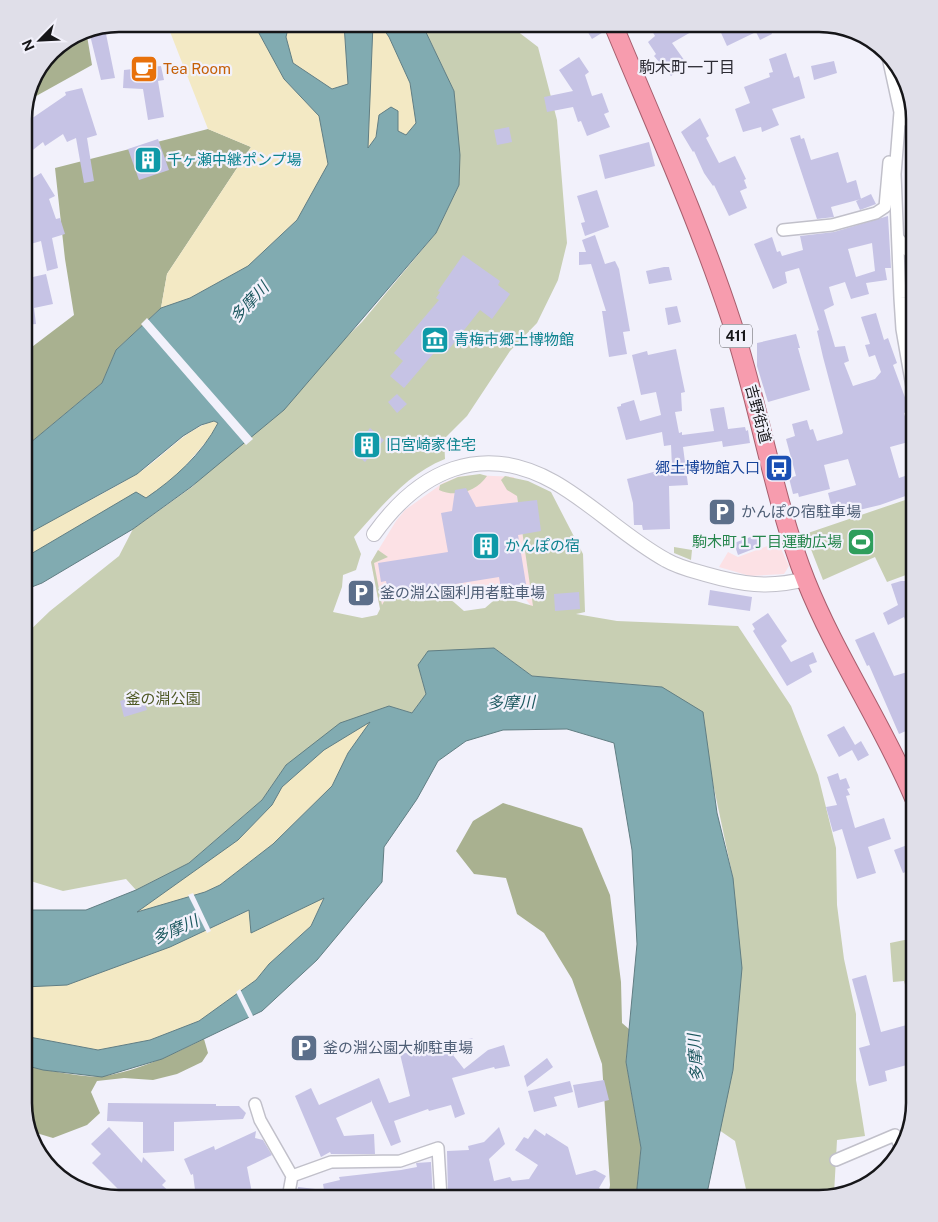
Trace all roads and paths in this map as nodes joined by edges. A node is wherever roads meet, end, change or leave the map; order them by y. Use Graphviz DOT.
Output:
graph roads {
  1 [pos="617,33"];
  2 [pos="891,71"];
  3 [pos="906,119"];
  4 [pos="901,121"];
  5 [pos="899,140"];
  6 [pos="783,230"];
  7 [pos="898,238"];
  8 [pos="906,248"];
  9 [pos="906,352"];
  10 [pos="374,534"];
  11 [pos="805,579"];
  12 [pos="906,779"];
  13 [pos="255,1104"];
  14 [pos="897,1139"];
  15 [pos="836,1160"];
  16 [pos="292,1176"];
  17 [pos="289,1190"];
  18 [pos="440,1190"];
  1 -- 11 [label="highway, 吉野街道 / 411"];
  2 -- 4 [label="street"];
  3 -- 4 [label="street"];
  4 -- 5 [label="street"];
  5 -- 6 [label="street"];
  5 -- 7 [label="street"];
  7 -- 8 [label="street"];
  7 -- 9 [label="street"];
  10 -- 11 [label="street"];
  11 -- 12 [label="highway, 吉野街道 / 411"];
  13 -- 16 [label="street"];
  14 -- 15 [label="street"];
  16 -- 17 [label="street"];
  16 -- 18 [label="street"];
}
